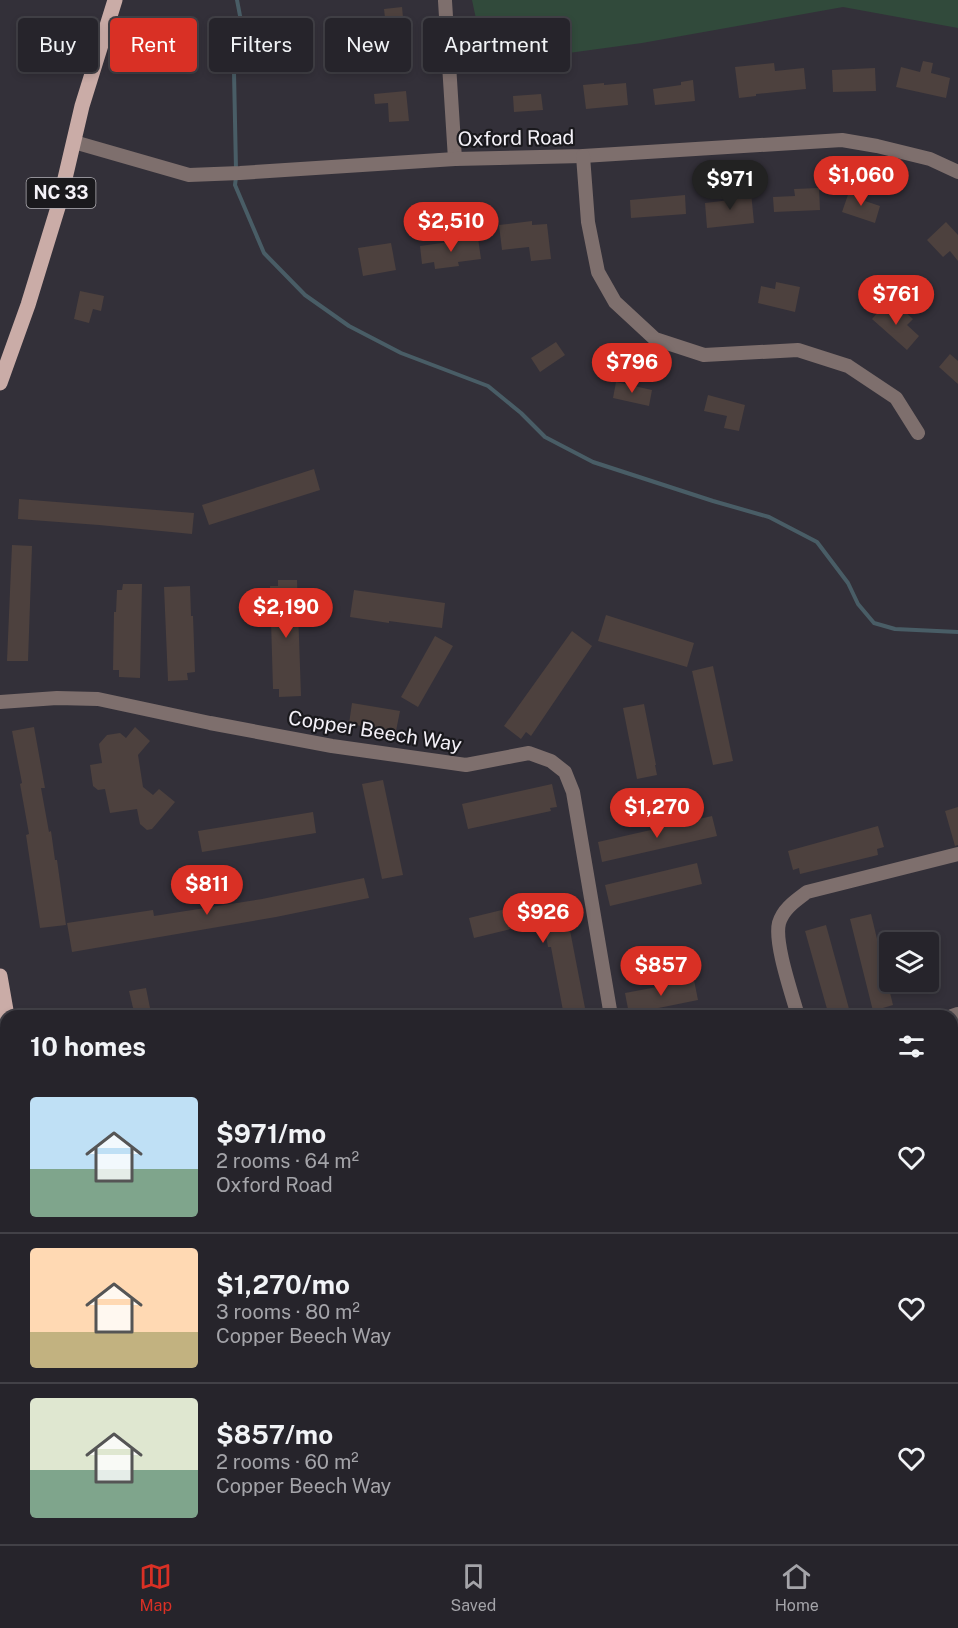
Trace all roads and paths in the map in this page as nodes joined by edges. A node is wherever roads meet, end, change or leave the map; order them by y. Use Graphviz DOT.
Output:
graph roads {
  1 [pos="115,0"];
  2 [pos="446,2"];
  3 [pos="74,142"];
  4 [pos="583,156"];
  5 [pos="455,159"];
  6 [pos="958,172"];
  7 [pos="0,383"];
  8 [pos="918,433"];
  9 [pos="0,702"];
  10 [pos="958,854"];
  11 [pos="0,975"];
  12 [pos="6,1010"];
  13 [pos="610,1010"];
  14 [pos="796,1010"];
  1 -- 3 [label="main road, NC 33"];
  2 -- 5 [label="street"];
  3 -- 5 [label="street, Oxford Road"];
  3 -- 7 [label="main road, NC 33"];
  4 -- 5 [label="street, Oxford Road"];
  4 -- 6 [label="street, Oxford Road"];
  4 -- 8 [label="street"];
  9 -- 13 [label="street, Copper Beech Way"];
  10 -- 14 [label="street"];
  11 -- 12 [label="main road"];
}
